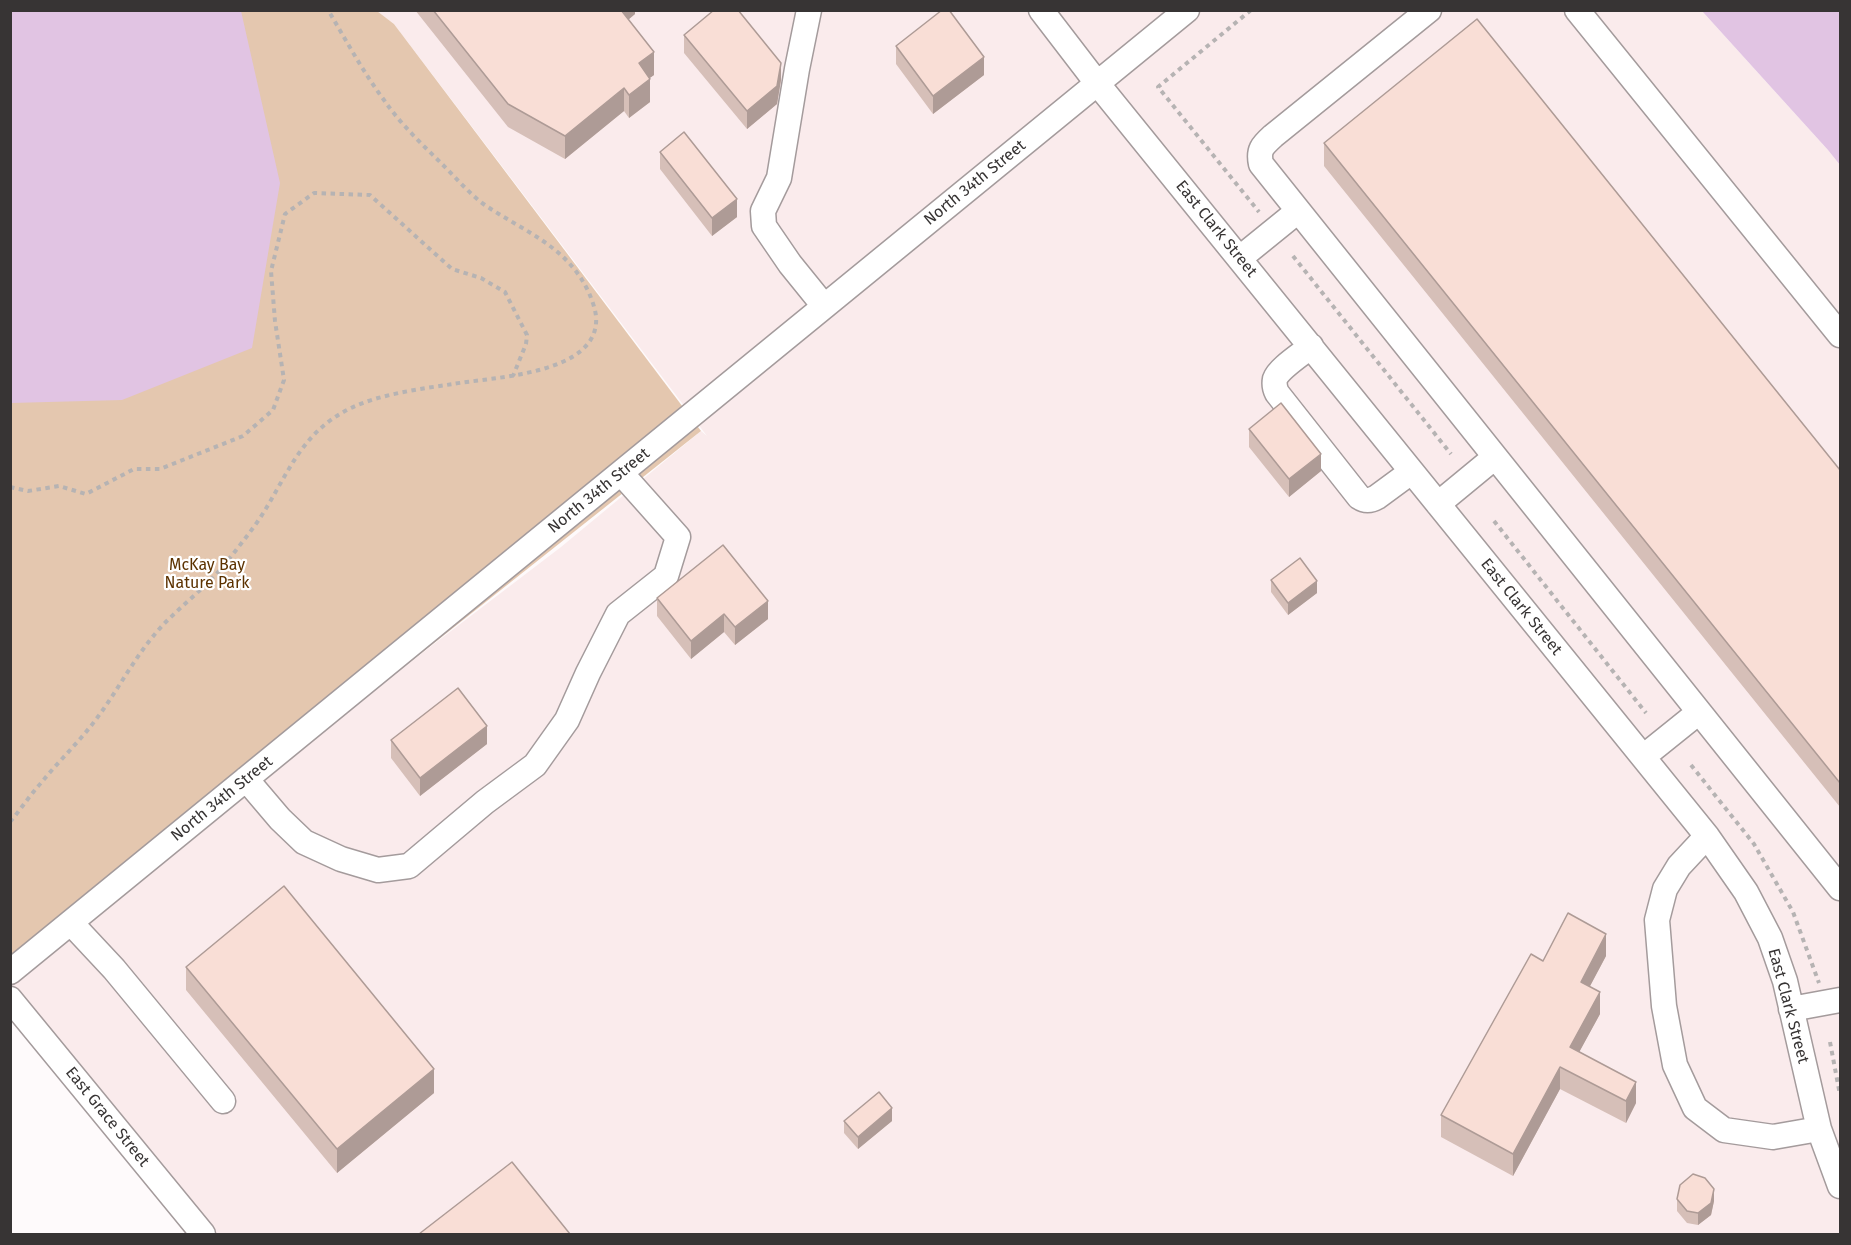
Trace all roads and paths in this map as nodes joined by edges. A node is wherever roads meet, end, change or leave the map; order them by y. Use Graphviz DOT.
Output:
graph roads {
  1 [pos="328,10"];
  2 [pos="809,10"];
  3 [pos="1041,10"];
  4 [pos="1187,10"];
  5 [pos="1251,10"];
  6 [pos="1429,10"];
  7 [pos="1577,10"];
  8 [pos="1097,83"];
  9 [pos="1298,211"];
  10 [pos="1258,212"];
  11 [pos="1293,256"];
  12 [pos="1239,258"];
  13 [pos="824,306"];
  14 [pos="1840,335"];
  15 [pos="1311,346"];
  16 [pos="513,376"];
  17 [pos="1451,454"];
  18 [pos="1495,457"];
  19 [pos="1411,472"];
  20 [pos="621,473"];
  21 [pos="10,487"];
  22 [pos="1438,504"];
  23 [pos="1494,521"];
  24 [pos="1699,711"];
  25 [pos="1646,713"];
  26 [pos="1643,757"];
  27 [pos="1691,765"];
  28 [pos="246,779"];
  29 [pos="10,822"];
  30 [pos="1707,836"];
  31 [pos="1840,888"];
  32 [pos="71,922"];
  33 [pos="10,972"];
  34 [pos="1819,983"];
  35 [pos="10,999"];
  36 [pos="1840,1000"];
  37 [pos="1791,1010"];
  38 [pos="1830,1042"];
  39 [pos="1840,1095"];
  40 [pos="224,1101"];
  41 [pos="1819,1129"];
  42 [pos="1840,1186"];
  43 [pos="203,1234"];
  1 -- 16 [label="path"];
  2 -- 13 [label="street"];
  3 -- 8 [label="street, East Clark Street"];
  4 -- 8 [label="street, North 34th Street"];
  5 -- 10 [label="path"];
  6 -- 9 [label="street"];
  7 -- 14 [label="street"];
  8 -- 12 [label="street, East Clark Street"];
  8 -- 13 [label="street, North 34th Street"];
  9 -- 12 [label="street"];
  9 -- 18 [label="street"];
  11 -- 17 [label="path"];
  12 -- 15 [label="street, East Clark Street"];
  13 -- 20 [label="street, North 34th Street"];
  15 -- 19 [label="street, East Clark Street"];
  15 -- 19 [label="street"];
  16 -- 21 [label="path"];
  16 -- 29 [label="path"];
  18 -- 22 [label="street"];
  18 -- 24 [label="street"];
  19 -- 22 [label="street, East Clark Street"];
  20 -- 28 [label="street, North 34th Street"];
  20 -- 28 [label="street"];
  22 -- 26 [label="street, East Clark Street"];
  23 -- 25 [label="path"];
  24 -- 26 [label="street"];
  24 -- 31 [label="street"];
  26 -- 30 [label="street, East Clark Street"];
  27 -- 34 [label="path"];
  28 -- 32 [label="street, North 34th Street"];
  30 -- 37 [label="street, East Clark Street"];
  30 -- 41 [label="street"];
  32 -- 33 [label="street, North 34th Street"];
  32 -- 40 [label="street"];
  35 -- 43 [label="street, East Grace Street"];
  36 -- 37 [label="street"];
  37 -- 41 [label="street, East Clark Street"];
  38 -- 39 [label="path"];
  41 -- 42 [label="street, East Clark Street"];
}
